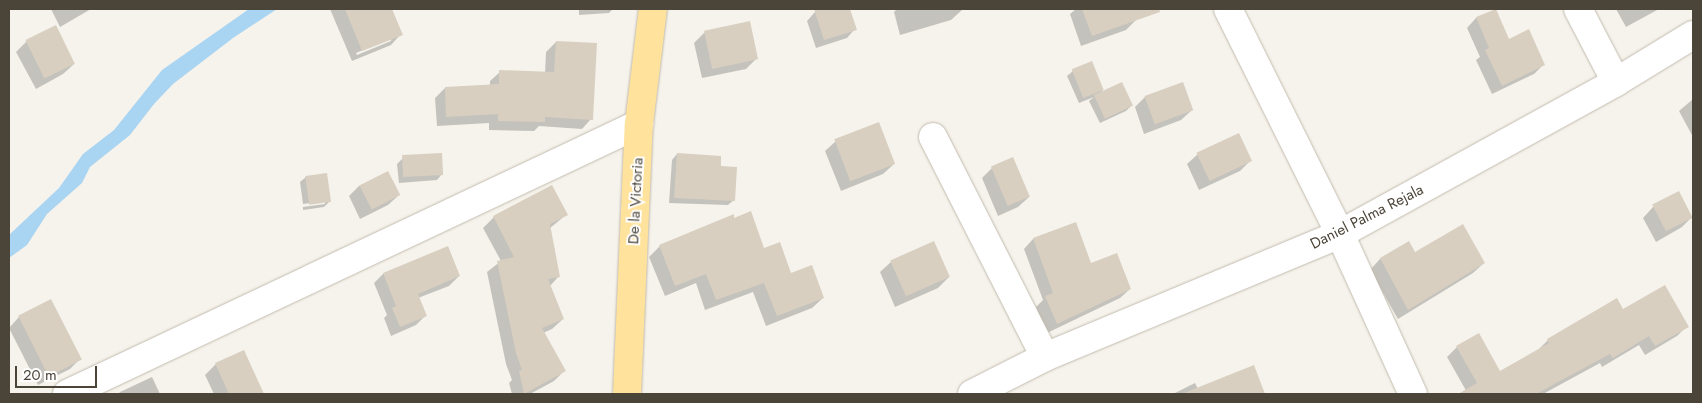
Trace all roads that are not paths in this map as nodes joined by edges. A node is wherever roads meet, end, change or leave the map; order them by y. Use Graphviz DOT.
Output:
graph roads {
  1 [pos="652,9"];
  2 [pos="1228,9"];
  3 [pos="1578,9"];
  4 [pos="1693,35"];
  5 [pos="1616,82"];
  6 [pos="639,124"];
  7 [pos="933,137"];
  8 [pos="1340,234"];
  9 [pos="1045,357"];
  10 [pos="67,394"];
  11 [pos="627,394"];
  12 [pos="972,394"];
  13 [pos="1413,394"];
  1 -- 6 [label="main road, De la Victoria"];
  2 -- 8 [label="street"];
  3 -- 5 [label="street"];
  4 -- 5 [label="street, Daniel Palma Rejala"];
  5 -- 8 [label="street, Daniel Palma Rejala"];
  6 -- 10 [label="street"];
  6 -- 11 [label="main road, De la Victoria"];
  7 -- 9 [label="street"];
  8 -- 9 [label="street, Daniel Palma Rejala"];
  8 -- 13 [label="street"];
  9 -- 12 [label="street, Daniel Palma Rejala"];
}
